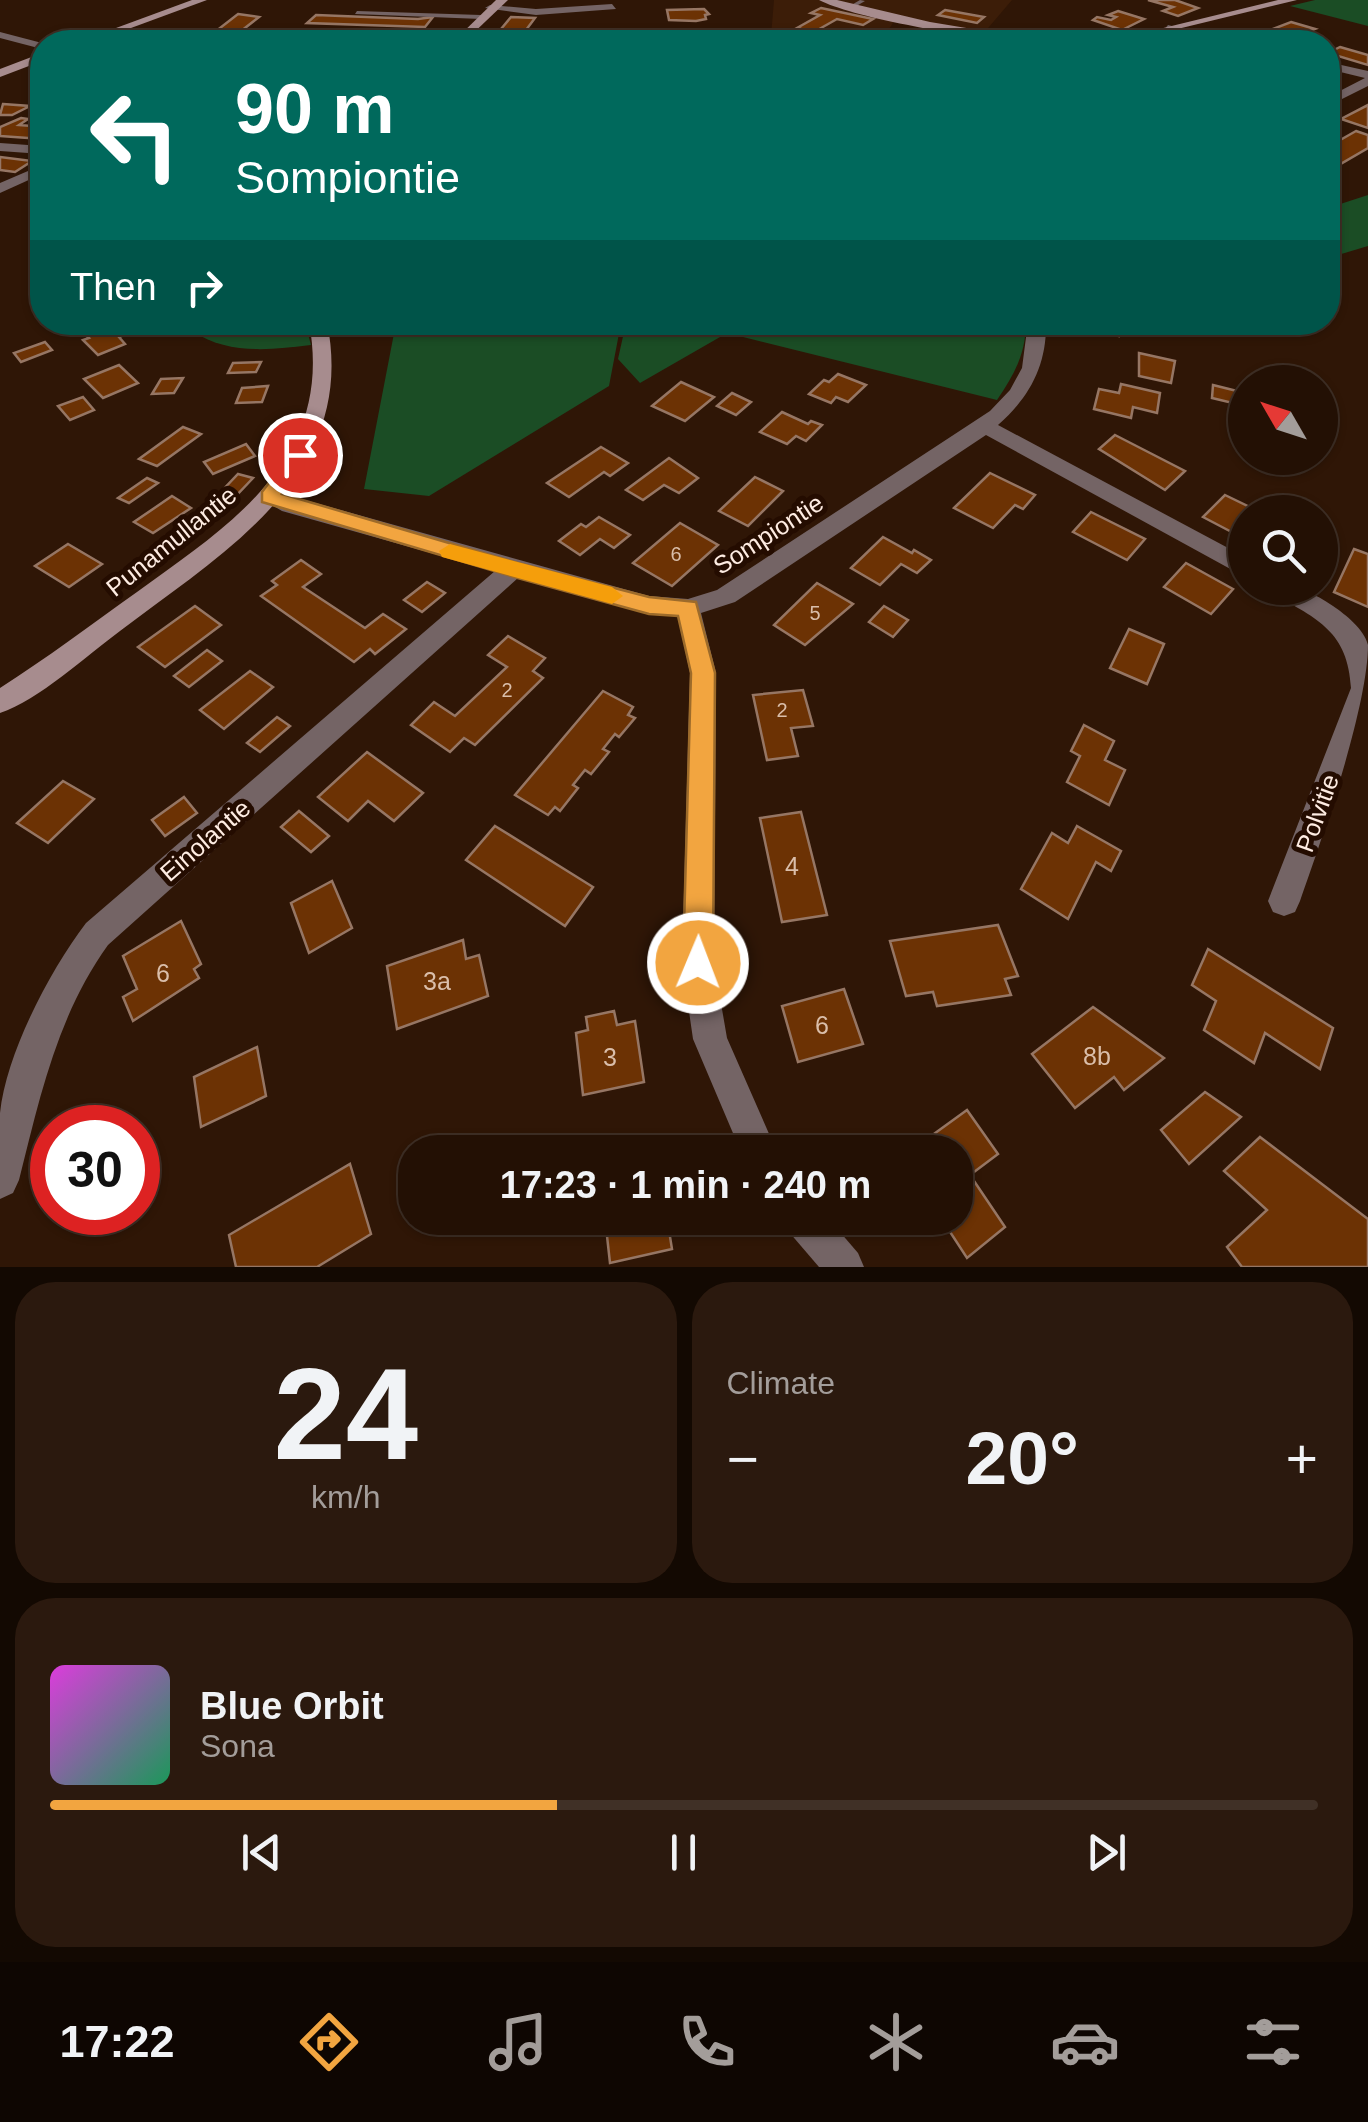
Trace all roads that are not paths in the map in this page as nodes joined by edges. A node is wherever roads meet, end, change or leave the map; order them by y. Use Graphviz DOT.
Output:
graph roads {
  1 [pos="202,0"];
  2 [pos="503,0"];
  3 [pos="824,0"];
  4 [pos="1292,0"];
  5 [pos="857,4"];
  6 [pos="612,6"];
  7 [pos="485,12"];
  8 [pos="357,13"];
  9 [pos="1168,28"];
  10 [pos="118,30"];
  11 [pos="469,30"];
  12 [pos="959,30"];
  13 [pos="1160,30"];
  14 [pos="1176,30"];
  15 [pos="0,35"];
  16 [pos="30,43"];
  17 [pos="30,62"];
  18 [pos="1340,70"];
  19 [pos="0,73"];
  20 [pos="1368,78"];
  21 [pos="1340,95"];
  22 [pos="0,147"];
  23 [pos="30,149"];
  24 [pos="30,175"];
  25 [pos="0,189"];
  26 [pos="319,335"];
  27 [pos="1037,335"];
  28 [pos="985,426"];
  29 [pos="269,497"];
  30 [pos="1228,559"];
  31 [pos="514,570"];
  32 [pos="1310,605"];
  33 [pos="688,608"];
  34 [pos="0,702"];
  35 [pos="1284,901"];
  36 [pos="752,1135"];
  37 [pos="0,1180"];
  38 [pos="817,1235"];
  39 [pos="844,1267"];
  1 -- 10 [label="street"];
  2 -- 7 [label="street"];
  3 -- 5 [label="street"];
  4 -- 9 [label="street"];
  5 -- 12 [label="street"];
  6 -- 7 [label="street"];
  7 -- 8 [label="lane"];
  7 -- 11 [label="street"];
  9 -- 13 [label="street"];
  9 -- 14 [label="street"];
  15 -- 16 [label="street"];
  17 -- 19 [label="street"];
  18 -- 20 [label="street"];
  20 -- 21 [label="street"];
  22 -- 23 [label="street"];
  24 -- 25 [label="street"];
  26 -- 29 [label="street, Punamullantie"];
  27 -- 28 [label="street, Sompiontie"];
  28 -- 30 [label="street"];
  28 -- 33 [label="street, Sompiontie"];
  29 -- 31 [label="street, Sompiontie"];
  29 -- 34 [label="street, Punamullantie"];
  31 -- 33 [label="street, Sompiontie"];
  31 -- 37 [label="street, Einolantie"];
  32 -- 35 [label="street, Polvitie"];
  33 -- 36 [label="street"];
  38 -- 39 [label="street"];
}
